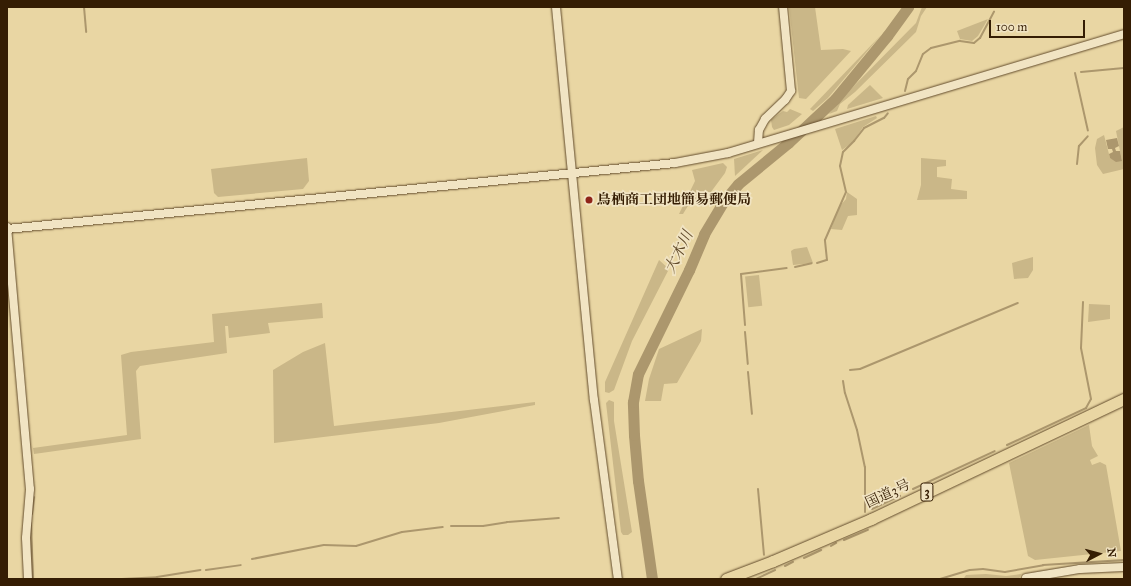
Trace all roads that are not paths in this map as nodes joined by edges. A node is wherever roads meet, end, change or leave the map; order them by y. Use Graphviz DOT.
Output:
graph roads {
  1 [pos="556,7"];
  2 [pos="783,7"];
  3 [pos="1124,34"];
  4 [pos="758,143"];
  5 [pos="572,174"];
  6 [pos="7,228"];
  7 [pos="1124,399"];
  8 [pos="1124,567"];
  9 [pos="1026,578"];
  10 [pos="28,579"];
  11 [pos="618,579"];
  12 [pos="726,579"];
  1 -- 5 [label="street"];
  2 -- 4 [label="street"];
  3 -- 4 [label="street"];
  4 -- 5 [label="street"];
  5 -- 6 [label="street"];
  5 -- 11 [label="street"];
  6 -- 10 [label="street"];
  7 -- 12 [label="highway, 国道3号 / 3"];
  8 -- 9 [label="street"];
}
